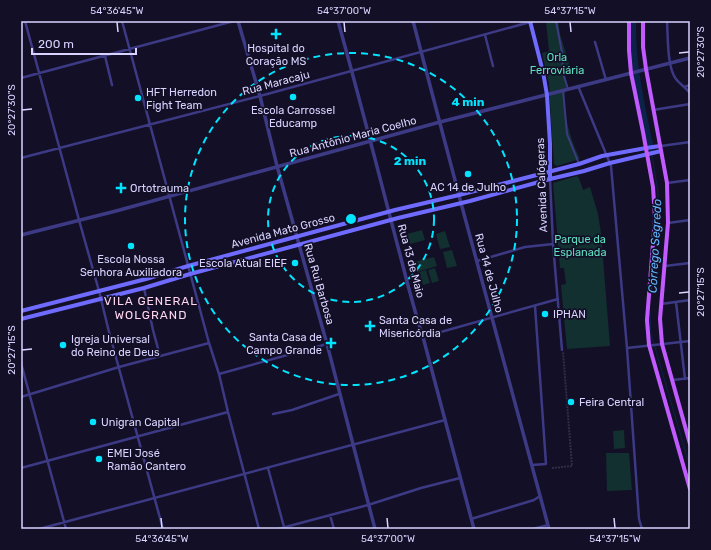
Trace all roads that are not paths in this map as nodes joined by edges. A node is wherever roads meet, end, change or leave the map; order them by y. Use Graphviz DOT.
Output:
graph roads {
  1 [pos="25,21"];
  2 [pos="122,21"];
  3 [pos="234,21"];
  4 [pos="238,21"];
  5 [pos="338,21"];
  6 [pos="413,21"];
  7 [pos="531,21"];
  8 [pos="556,21"];
  9 [pos="629,21"];
  10 [pos="643,21"];
  11 [pos="667,21"];
  12 [pos="485,35"];
  13 [pos="595,42"];
  14 [pos="130,49"];
  15 [pos="421,52"];
  16 [pos="105,56"];
  17 [pos="690,58"];
  18 [pos="670,63"];
  19 [pos="493,66"];
  20 [pos="644,69"];
  21 [pos="352,71"];
  22 [pos="633,72"];
  23 [pos="39,73"];
  24 [pos="21,78"];
  25 [pos="606,80"];
  26 [pos="112,85"];
  27 [pos="690,85"];
  28 [pos="578,86"];
  29 [pos="684,87"];
  30 [pos="568,89"];
  31 [pos="563,90"];
  32 [pos="690,92"];
  33 [pos="547,95"];
  34 [pos="260,96"];
  35 [pos="690,104"];
  36 [pos="653,110"];
  37 [pos="440,122"];
  38 [pos="150,124"];
  39 [pos="370,141"];
  40 [pos="690,142"];
  41 [pos="658,146"];
  42 [pos="59,147"];
  43 [pos="648,148"];
  44 [pos="659,152"];
  45 [pos="649,154"];
  46 [pos="607,156"];
  47 [pos="21,158"];
  48 [pos="610,163"];
  49 [pos="579,164"];
  50 [pos="277,166"];
  51 [pos="550,171"];
  52 [pos="550,179"];
  53 [pos="690,180"];
  54 [pos="667,183"];
  55 [pos="169,195"];
  56 [pos="459,195"];
  57 [pos="461,203"];
  58 [pos="388,212"];
  59 [pos="79,220"];
  60 [pos="390,220"];
  61 [pos="690,220"];
  62 [pos="668,223"];
  63 [pos="21,235"];
  64 [pos="296,237"];
  65 [pos="553,244"];
  66 [pos="298,245"];
  67 [pos="477,261"];
  68 [pos="690,263"];
  69 [pos="188,266"];
  70 [pos="664,266"];
  71 [pos="190,274"];
  72 [pos="146,279"];
  73 [pos="144,288"];
  74 [pos="99,291"];
  75 [pos="101,299"];
  76 [pos="558,299"];
  77 [pos="690,300"];
  78 [pos="676,302"];
  79 [pos="660,304"];
  80 [pos="535,306"];
  81 [pos="21,311"];
  82 [pos="492,318"];
  83 [pos="21,319"];
  84 [pos="423,337"];
  85 [pos="690,341"];
  86 [pos="681,342"];
  87 [pos="209,343"];
  88 [pos="326,344"];
  89 [pos="661,344"];
  90 [pos="649,345"];
  91 [pos="627,348"];
  92 [pos="562,351"];
  93 [pos="160,356"];
  94 [pos="21,363"];
  95 [pos="119,367"];
  96 [pos="219,374"];
  97 [pos="690,378"];
  98 [pos="685,379"];
  99 [pos="672,380"];
  100 [pos="30,394"];
  101 [pos="339,394"];
  102 [pos="21,397"];
  103 [pos="228,412"];
  104 [pos="274,414"];
  105 [pos="445,420"];
  106 [pos="137,436"];
  107 [pos="690,444"];
  108 [pos="353,445"];
  109 [pos="47,461"];
  110 [pos="532,465"];
  111 [pos="21,468"];
  112 [pos="268,468"];
  113 [pos="244,474"];
  114 [pos="460,478"];
  115 [pos="690,489"];
  116 [pos="540,496"];
  117 [pos="154,498"];
  118 [pos="368,505"];
  119 [pos="330,515"];
  120 [pos="471,519"];
  121 [pos="64,522"];
  122 [pos="549,527"];
  123 [pos="284,528"];
  124 [pos="39,529"];
  125 [pos="66,529"];
  126 [pos="163,529"];
  127 [pos="259,529"];
  128 [pos="278,529"];
  129 [pos="334,529"];
  130 [pos="375,529"];
  131 [pos="474,529"];
  132 [pos="533,529"];
  133 [pos="642,529"];
  1 -- 23 [label="street"];
  2 -- 14 [label="street"];
  3 -- 14 [label="street"];
  4 -- 34 [label="street, Rua Rui Barbosa"];
  5 -- 21 [label="street, Rua 13 de Maio"];
  6 -- 15 [label="street, Rua 14 de Julho"];
  7 -- 12 [label="street, Rua Maracaju"];
  7 -- 33 [label="main road, Avenida Calógeras"];
  8 -- 30 [label="street"];
  9 -- 22 [label="main road"];
  10 -- 20 [label="main road"];
  11 -- 18 [label="street"];
  12 -- 15 [label="street, Rua Maracaju"];
  12 -- 19 [label="street"];
  13 -- 25 [label="street"];
  14 -- 16 [label="street"];
  14 -- 38 [label="street"];
  15 -- 21 [label="street, Rua Maracaju"];
  15 -- 37 [label="street, Rua 14 de Julho"];
  16 -- 23 [label="street"];
  16 -- 26 [label="street"];
  17 -- 18 [label="street, Rua Antônio Maria Coelho"];
  18 -- 20 [label="street, Rua Antônio Maria Coelho"];
  18 -- 29 [label="street"];
  20 -- 22 [label="street, Rua Antônio Maria Coelho"];
  20 -- 36 [label="main road"];
  21 -- 34 [label="street, Rua Maracaju"];
  21 -- 39 [label="street, Rua 13 de Maio"];
  22 -- 25 [label="street, Rua Antônio Maria Coelho"];
  22 -- 43 [label="main road"];
  23 -- 24 [label="street"];
  23 -- 42 [label="street"];
  25 -- 28 [label="street, Rua Antônio Maria Coelho"];
  27 -- 29 [label="street"];
  28 -- 30 [label="street, Rua Antônio Maria Coelho"];
  28 -- 46 [label="street"];
  29 -- 32 [label="street"];
  30 -- 31 [label="street, Rua Antônio Maria Coelho"];
  31 -- 33 [label="street, Rua Antônio Maria Coelho"];
  31 -- 49 [label="street"];
  33 -- 37 [label="street, Rua Antônio Maria Coelho"];
  33 -- 51 [label="main road, Avenida Calógeras"];
  34 -- 38 [label="street, Rua Maracaju"];
  34 -- 50 [label="street, Rua Rui Barbosa"];
  35 -- 36 [label="street"];
  36 -- 41 [label="main road"];
  37 -- 39 [label="street, Rua Antônio Maria Coelho"];
  37 -- 56 [label="street, Rua 14 de Julho"];
  38 -- 42 [label="street, Rua Maracaju"];
  38 -- 55 [label="street"];
  39 -- 50 [label="street, Rua Antônio Maria Coelho"];
  39 -- 58 [label="street, Rua 13 de Maio"];
  40 -- 41 [label="street"];
  41 -- 43 [label="main road, Avenida Mato Grosso"];
  41 -- 44 [label="main road"];
  42 -- 47 [label="street, Rua Maracaju"];
  42 -- 59 [label="street"];
  43 -- 45 [label="main road"];
  43 -- 46 [label="main road, Avenida Mato Grosso"];
  44 -- 45 [label="main road, Avenida Mato Grosso"];
  44 -- 54 [label="main road"];
  45 -- 48 [label="main road, Avenida Mato Grosso"];
  45 -- 90 [label="main road"];
  46 -- 48 [label="street"];
  46 -- 49 [label="main road, Avenida Mato Grosso"];
  48 -- 52 [label="main road, Avenida Mato Grosso"];
  48 -- 91 [label="street"];
  49 -- 51 [label="main road, Avenida Mato Grosso"];
  50 -- 55 [label="street, Rua Antônio Maria Coelho"];
  50 -- 64 [label="street, Rua Rui Barbosa"];
  51 -- 52 [label="main road, Avenida Calógeras"];
  51 -- 56 [label="main road, Avenida Mato Grosso"];
  52 -- 57 [label="main road, Avenida Mato Grosso"];
  52 -- 65 [label="street, Avenida Calógeras"];
  53 -- 54 [label="street"];
  54 -- 62 [label="main road"];
  55 -- 59 [label="street, Rua Antônio Maria Coelho"];
  55 -- 69 [label="street"];
  56 -- 57 [label="street, Rua 14 de Julho"];
  56 -- 58 [label="main road, Avenida Mato Grosso"];
  57 -- 60 [label="main road, Avenida Mato Grosso"];
  57 -- 67 [label="street, Rua 14 de Julho"];
  58 -- 60 [label="street, Rua 13 de Maio"];
  58 -- 64 [label="main road, Avenida Mato Grosso"];
  59 -- 63 [label="street, Rua Antônio Maria Coelho"];
  59 -- 74 [label="street"];
  60 -- 66 [label="main road, Avenida Mato Grosso"];
  60 -- 84 [label="street, Rua 13 de Maio"];
  61 -- 62 [label="street"];
  62 -- 70 [label="main road"];
  64 -- 66 [label="street, Rua Rui Barbosa"];
  64 -- 69 [label="main road, Avenida Mato Grosso"];
  65 -- 67 [label="street"];
  65 -- 76 [label="street, Avenida Calógeras"];
  66 -- 71 [label="main road, Avenida Mato Grosso"];
  66 -- 88 [label="street, Rua Rui Barbosa"];
  67 -- 82 [label="street, Rua 14 de Julho"];
  68 -- 70 [label="street"];
  69 -- 71 [label="street"];
  69 -- 72 [label="main road, Avenida Mato Grosso"];
  70 -- 79 [label="main road"];
  71 -- 73 [label="main road, Avenida Mato Grosso"];
  71 -- 87 [label="street"];
  72 -- 73 [label="main road"];
  72 -- 74 [label="main road, Avenida Mato Grosso"];
  73 -- 75 [label="main road, Avenida Mato Grosso"];
  73 -- 93 [label="street"];
  74 -- 75 [label="street"];
  74 -- 81 [label="main road, Avenida Mato Grosso"];
  75 -- 83 [label="main road, Avenida Mato Grosso"];
  75 -- 95 [label="street"];
  76 -- 80 [label="street"];
  76 -- 92 [label="street, Avenida Calógeras"];
  77 -- 78 [label="street"];
  78 -- 79 [label="street"];
  78 -- 86 [label="street"];
  79 -- 89 [label="main road"];
  80 -- 82 [label="street"];
  80 -- 110 [label="street"];
  82 -- 84 [label="street"];
  82 -- 110 [label="street, Rua 14 de Julho"];
  84 -- 105 [label="street, Rua 13 de Maio"];
  85 -- 86 [label="street"];
  86 -- 89 [label="street"];
  86 -- 98 [label="street"];
  87 -- 93 [label="street"];
  87 -- 96 [label="street"];
  88 -- 96 [label="street"];
  88 -- 101 [label="street, Rua Rui Barbosa"];
  89 -- 90 [label="street"];
  89 -- 99 [label="main road"];
  90 -- 91 [label="street"];
  90 -- 115 [label="main road"];
  91 -- 133 [label="street"];
  93 -- 95 [label="street"];
  94 -- 100 [label="street"];
  95 -- 100 [label="street"];
  95 -- 106 [label="street"];
  96 -- 103 [label="street"];
  97 -- 98 [label="street"];
  98 -- 99 [label="street"];
  99 -- 107 [label="main road"];
  100 -- 102 [label="street"];
  100 -- 109 [label="street"];
  101 -- 104 [label="street"];
  101 -- 108 [label="street, Rua Rui Barbosa"];
  103 -- 106 [label="street"];
  103 -- 113 [label="street"];
  105 -- 108 [label="street"];
  105 -- 114 [label="street, Rua 13 de Maio"];
  106 -- 109 [label="street"];
  106 -- 117 [label="street"];
  108 -- 112 [label="street"];
  108 -- 118 [label="street, Rua Rui Barbosa"];
  109 -- 111 [label="street"];
  109 -- 121 [label="street"];
  110 -- 116 [label="street, Rua 14 de Julho"];
  112 -- 113 [label="street"];
  112 -- 123 [label="street"];
  113 -- 117 [label="street"];
  113 -- 127 [label="street"];
  114 -- 118 [label="street"];
  114 -- 120 [label="street, Rua 13 de Maio"];
  116 -- 120 [label="street"];
  116 -- 122 [label="street, Rua 14 de Julho"];
  117 -- 121 [label="street"];
  117 -- 126 [label="street"];
  118 -- 119 [label="street"];
  118 -- 130 [label="street, Rua Rui Barbosa"];
  119 -- 123 [label="street"];
  119 -- 129 [label="street"];
  120 -- 131 [label="street, Rua 13 de Maio"];
  121 -- 124 [label="street"];
  121 -- 125 [label="street"];
  122 -- 132 [label="street"];
  123 -- 128 [label="street"];
}
